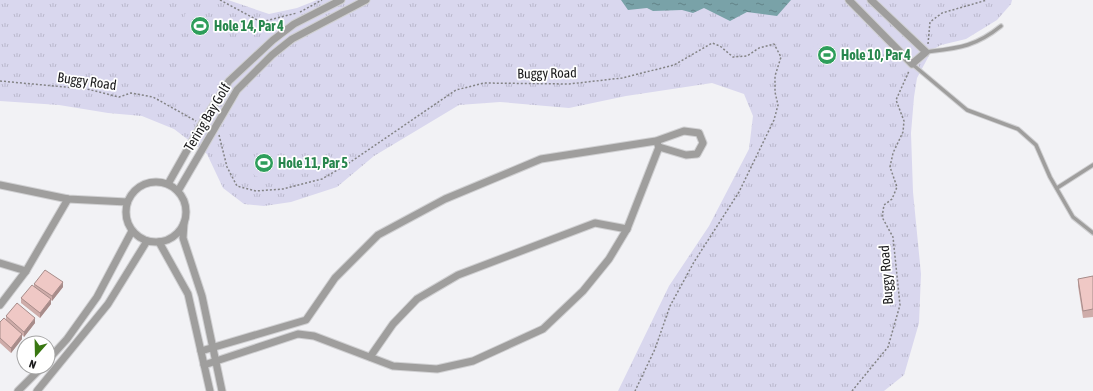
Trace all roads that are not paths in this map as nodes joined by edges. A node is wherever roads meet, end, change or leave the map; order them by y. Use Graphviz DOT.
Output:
graph roads {
  1 [pos="341,0"];
  2 [pos="366,0"];
  3 [pos="849,0"];
  4 [pos="871,0"];
  5 [pos="1001,26"];
  6 [pos="926,52"];
  7 [pos="912,64"];
  8 [pos="658,144"];
  9 [pos="1093,165"];
  10 [pos="168,184"];
  11 [pos="0,185"];
  12 [pos="1057,188"];
  13 [pos="178,191"];
  14 [pos="68,199"];
  15 [pos="127,202"];
  16 [pos="184,223"];
  17 [pos="627,229"];
  18 [pos="132,231"];
  19 [pos="1093,233"];
  20 [pos="147,241"];
  21 [pos="159,242"];
  22 [pos="0,263"];
  23 [pos="26,271"];
  24 [pos="0,305"];
  25 [pos="214,348"];
  26 [pos="56,351"];
  27 [pos="201,351"];
  28 [pos="370,357"];
  29 [pos="217,361"];
  30 [pos="204,364"];
  31 [pos="34,375"];
  32 [pos="18,391"];
  33 [pos="37,391"];
  34 [pos="210,391"];
  35 [pos="222,391"];
  1 -- 10 [label="street, Tering Bay Golf"];
  2 -- 13 [label="street, Tering Bay Golf"];
  3 -- 7 [label="street"];
  4 -- 6 [label="street"];
  5 -- 6 [label="lane"];
  6 -- 7 [label="street"];
  7 -- 12 [label="lane"];
  8 -- 8 [label="street"];
  8 -- 17 [label="street"];
  8 -- 25 [label="street"];
  9 -- 12 [label="lane"];
  10 -- 13 [label="street"];
  10 -- 15 [label="street"];
  11 -- 14 [label="street"];
  12 -- 19 [label="lane"];
  13 -- 16 [label="street"];
  14 -- 15 [label="street"];
  14 -- 23 [label="street"];
  15 -- 18 [label="street"];
  16 -- 21 [label="street"];
  16 -- 25 [label="street"];
  17 -- 28 [label="street"];
  17 -- 28 [label="street"];
  18 -- 20 [label="street"];
  18 -- 26 [label="street"];
  20 -- 21 [label="street"];
  20 -- 33 [label="street"];
  21 -- 27 [label="street"];
  22 -- 23 [label="street"];
  23 -- 24 [label="street"];
  25 -- 27 [label="street"];
  25 -- 29 [label="street"];
  27 -- 30 [label="street"];
  28 -- 29 [label="street"];
  29 -- 30 [label="street"];
  29 -- 35 [label="street"];
  30 -- 34 [label="street"];
  31 -- 32 [label="street"];
}
